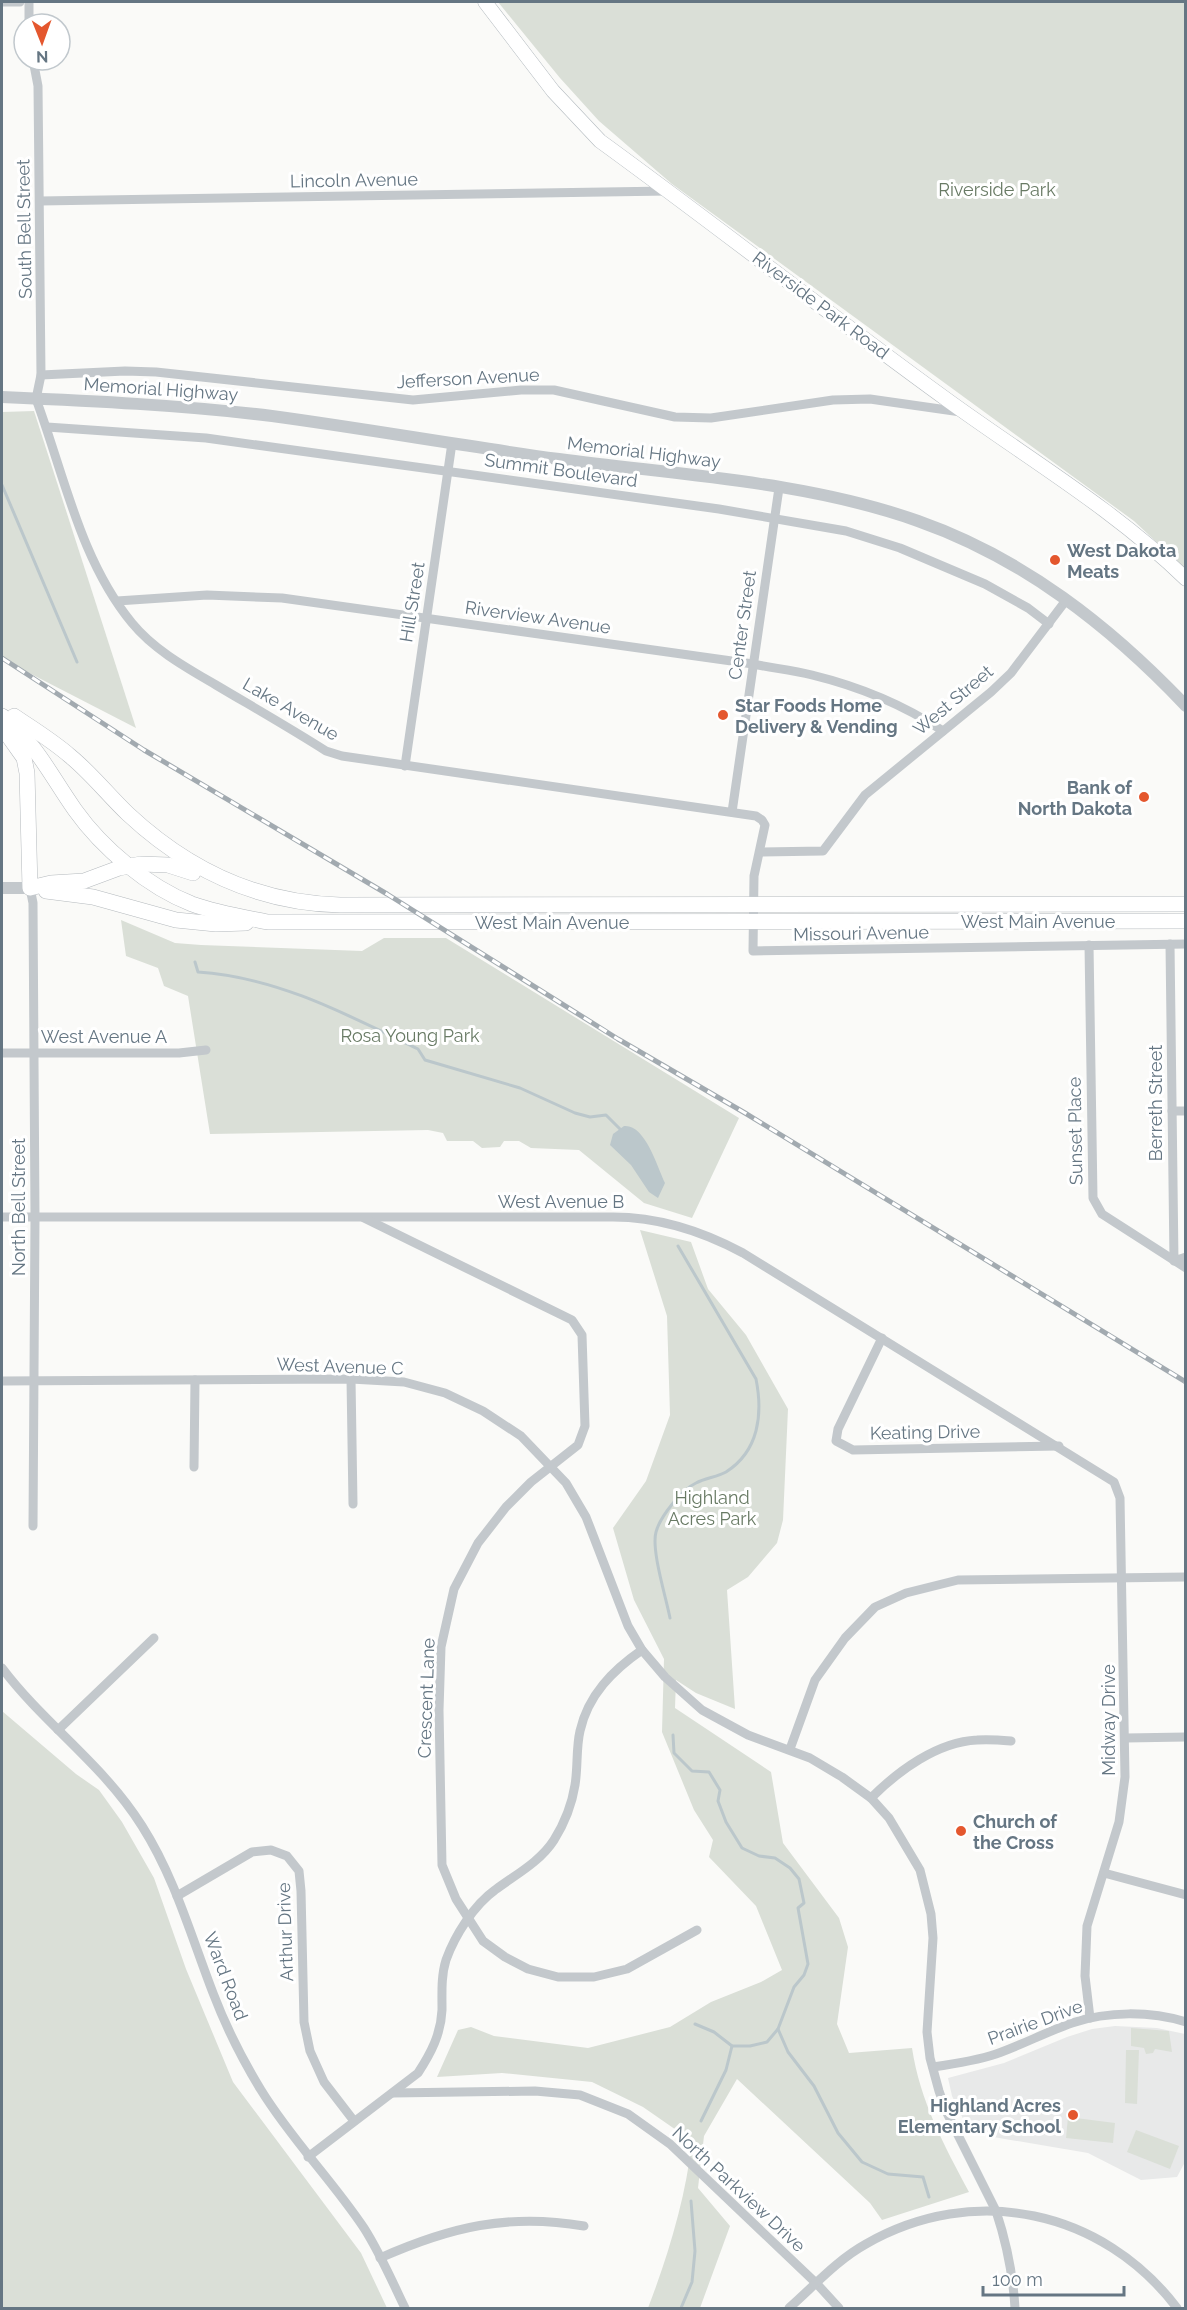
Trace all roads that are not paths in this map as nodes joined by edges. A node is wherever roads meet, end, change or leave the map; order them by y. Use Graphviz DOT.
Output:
graph roads {
  1 [pos="2,2"];
  2 [pos="20,2"];
  3 [pos="485,2"];
  4 [pos="35,72"];
  5 [pos="669,191"];
  6 [pos="40,201"];
  7 [pos="41,375"];
  8 [pos="2,397"];
  9 [pos="36,399"];
  10 [pos="964,412"];
  11 [pos="47,427"];
  12 [pos="452,443"];
  13 [pos="448,470"];
  14 [pos="779,488"];
  15 [pos="774,519"];
  16 [pos="1185,579"];
  17 [pos="1067,599"];
  18 [pos="117,601"];
  19 [pos="426,617"];
  20 [pos="1049,624"];
  21 [pos="753,664"];
  22 [pos="1185,706"];
  23 [pos="2,707"];
  24 [pos="2,716"];
  25 [pos="2,727"];
  26 [pos="943,730"];
  27 [pos="405,766"];
  28 [pos="732,812"];
  29 [pos="760,852"];
  30 [pos="130,866"];
  31 [pos="2,888"];
  32 [pos="34,888"];
  33 [pos="295,902"];
  34 [pos="752,903"];
  35 [pos="1185,904"];
  36 [pos="1185,921"];
  37 [pos="268,922"];
  38 [pos="752,922"];
  39 [pos="1170,944"];
  40 [pos="1185,944"];
  41 [pos="1089,945"];
  42 [pos="206,1050"];
  43 [pos="2,1053"];
  44 [pos="33,1053"];
  45 [pos="1172,1111"];
  46 [pos="1185,1111"];
  47 [pos="362,1216"];
  48 [pos="2,1217"];
  49 [pos="35,1217"];
  50 [pos="1185,1257"];
  51 [pos="1174,1261"];
  52 [pos="1185,1268"];
  53 [pos="882,1338"];
  54 [pos="351,1379"];
  55 [pos="195,1380"];
  56 [pos="2,1381"];
  57 [pos="33,1382"];
  58 [pos="1059,1446"];
  59 [pos="194,1467"];
  60 [pos="550,1467"];
  61 [pos="353,1504"];
  62 [pos="33,1526"];
  63 [pos="1185,1577"];
  64 [pos="1123,1579"];
  65 [pos="154,1638"];
  66 [pos="642,1650"];
  67 [pos="2,1668"];
  68 [pos="58,1730"];
  69 [pos="1185,1737"];
  70 [pos="1126,1738"];
  71 [pos="1011,1741"];
  72 [pos="790,1749"];
  73 [pos="871,1798"];
  74 [pos="1104,1873"];
  75 [pos="1185,1895"];
  76 [pos="177,1896"];
  77 [pos="469,1920"];
  78 [pos="697,1930"];
  79 [pos="1090,2018"];
  80 [pos="1185,2022"];
  81 [pos="933,2067"];
  82 [pos="393,2093"];
  83 [pos="354,2121"];
  84 [pos="308,2157"];
  85 [pos="996,2211"];
  86 [pos="584,2226"];
  87 [pos="380,2258"];
  88 [pos="817,2284"];
  89 [pos="405,2308"];
  90 [pos="789,2308"];
  91 [pos="839,2308"];
  92 [pos="1014,2308"];
  93 [pos="1177,2308"];
  1 -- 2 [label="street"];
  3 -- 5 [label="main road, Riverside Park Road"];
  4 -- 6 [label="street, South Bell Street"];
  5 -- 6 [label="street, Lincoln Avenue"];
  5 -- 10 [label="main road, Riverside Park Road"];
  6 -- 7 [label="street, South Bell Street"];
  7 -- 9 [label="street, South Bell Street"];
  7 -- 10 [label="street, Jefferson Avenue"];
  8 -- 9 [label="street, Memorial Highway"];
  9 -- 11 [label="street, Lake Avenue"];
  9 -- 12 [label="street, Memorial Highway"];
  10 -- 16 [label="main road, Riverside Park Road"];
  11 -- 13 [label="street, Summit Boulevard"];
  11 -- 18 [label="street, Lake Avenue"];
  12 -- 13 [label="street, Hill Street"];
  12 -- 14 [label="street, Memorial Highway"];
  13 -- 15 [label="street, Summit Boulevard"];
  13 -- 19 [label="street, Hill Street"];
  14 -- 15 [label="street, Center Street"];
  14 -- 17 [label="street, Memorial Highway"];
  15 -- 20 [label="street, Summit Boulevard"];
  15 -- 21 [label="street, Center Street"];
  17 -- 20 [label="street, West Street"];
  17 -- 22 [label="street, Memorial Highway"];
  18 -- 19 [label="street, Riverview Avenue"];
  18 -- 27 [label="street, Lake Avenue"];
  19 -- 21 [label="street, Riverview Avenue"];
  19 -- 27 [label="street, Hill Street"];
  20 -- 26 [label="street, West Street"];
  21 -- 26 [label="street, Riverview Avenue"];
  21 -- 28 [label="street, Center Street"];
  23 -- 33 [label="main road, West Main Avenue"];
  24 -- 30 [label="main road, West Main Avenue"];
  25 -- 32 [label="main road"];
  26 -- 29 [label="street, West Street"];
  27 -- 28 [label="street, Lake Avenue"];
  28 -- 29 [label="street"];
  29 -- 34 [label="street"];
  30 -- 32 [label="main road"];
  30 -- 33 [label="main road"];
  30 -- 37 [label="main road, West Main Avenue"];
  31 -- 32 [label="street"];
  32 -- 37 [label="main road"];
  32 -- 44 [label="street, North Bell Street"];
  33 -- 34 [label="main road, West Main Avenue"];
  34 -- 35 [label="main road, West Main Avenue"];
  34 -- 38 [label="street"];
  36 -- 38 [label="main road, West Main Avenue"];
  37 -- 38 [label="main road, West Main Avenue"];
  38 -- 41 [label="street, Missouri Avenue"];
  39 -- 40 [label="street, Missouri Avenue"];
  39 -- 41 [label="street, Missouri Avenue"];
  39 -- 45 [label="street, Berreth Street"];
  41 -- 51 [label="street, Sunset Place"];
  42 -- 44 [label="street, West Avenue A"];
  43 -- 44 [label="street, West Avenue A"];
  44 -- 49 [label="street, North Bell Street"];
  45 -- 46 [label="street"];
  45 -- 51 [label="street, Berreth Street"];
  47 -- 49 [label="street, West Avenue B"];
  47 -- 53 [label="street, West Avenue B"];
  47 -- 60 [label="street, Crescent Lane"];
  48 -- 49 [label="street, West Avenue B"];
  49 -- 57 [label="street, North Bell Street"];
  50 -- 51 [label="street"];
  51 -- 52 [label="street, Sunset Place"];
  53 -- 58 [label="street, West Avenue B"];
  53 -- 58 [label="street, Keating Drive"];
  54 -- 55 [label="street, West Avenue C"];
  54 -- 60 [label="street, West Avenue C"];
  54 -- 61 [label="street"];
  55 -- 57 [label="street, West Avenue C"];
  55 -- 59 [label="street"];
  56 -- 57 [label="street, West Avenue C"];
  57 -- 62 [label="street, North Bell Street"];
  58 -- 64 [label="street, Midway Drive"];
  60 -- 66 [label="street, West Avenue C"];
  60 -- 77 [label="street, Crescent Lane"];
  63 -- 64 [label="street"];
  64 -- 70 [label="street, Midway Drive"];
  64 -- 72 [label="street"];
  65 -- 68 [label="street"];
  66 -- 72 [label="street, West Avenue C"];
  66 -- 77 [label="street"];
  67 -- 68 [label="street, Ward Road"];
  68 -- 76 [label="street, Ward Road"];
  69 -- 70 [label="street"];
  70 -- 74 [label="street, Midway Drive"];
  71 -- 73 [label="street"];
  72 -- 73 [label="street, West Avenue C"];
  73 -- 81 [label="street, West Avenue C"];
  74 -- 75 [label="street"];
  74 -- 79 [label="street, Midway Drive"];
  76 -- 83 [label="street, Arthur Drive"];
  76 -- 84 [label="street, Ward Road"];
  77 -- 78 [label="street, Crescent Lane"];
  77 -- 82 [label="street"];
  79 -- 80 [label="street, Prairie Drive"];
  79 -- 81 [label="street, Prairie Drive"];
  81 -- 85 [label="street, West Avenue C"];
  82 -- 83 [label="street"];
  82 -- 88 [label="street, North Parkview Drive"];
  83 -- 84 [label="street"];
  84 -- 87 [label="street, Ward Road"];
  85 -- 88 [label="street"];
  85 -- 92 [label="street, West Avenue C"];
  85 -- 93 [label="street"];
  86 -- 87 [label="street"];
  87 -- 89 [label="street, Ward Road"];
  88 -- 90 [label="street"];
  88 -- 91 [label="street, North Parkview Drive"];
}
